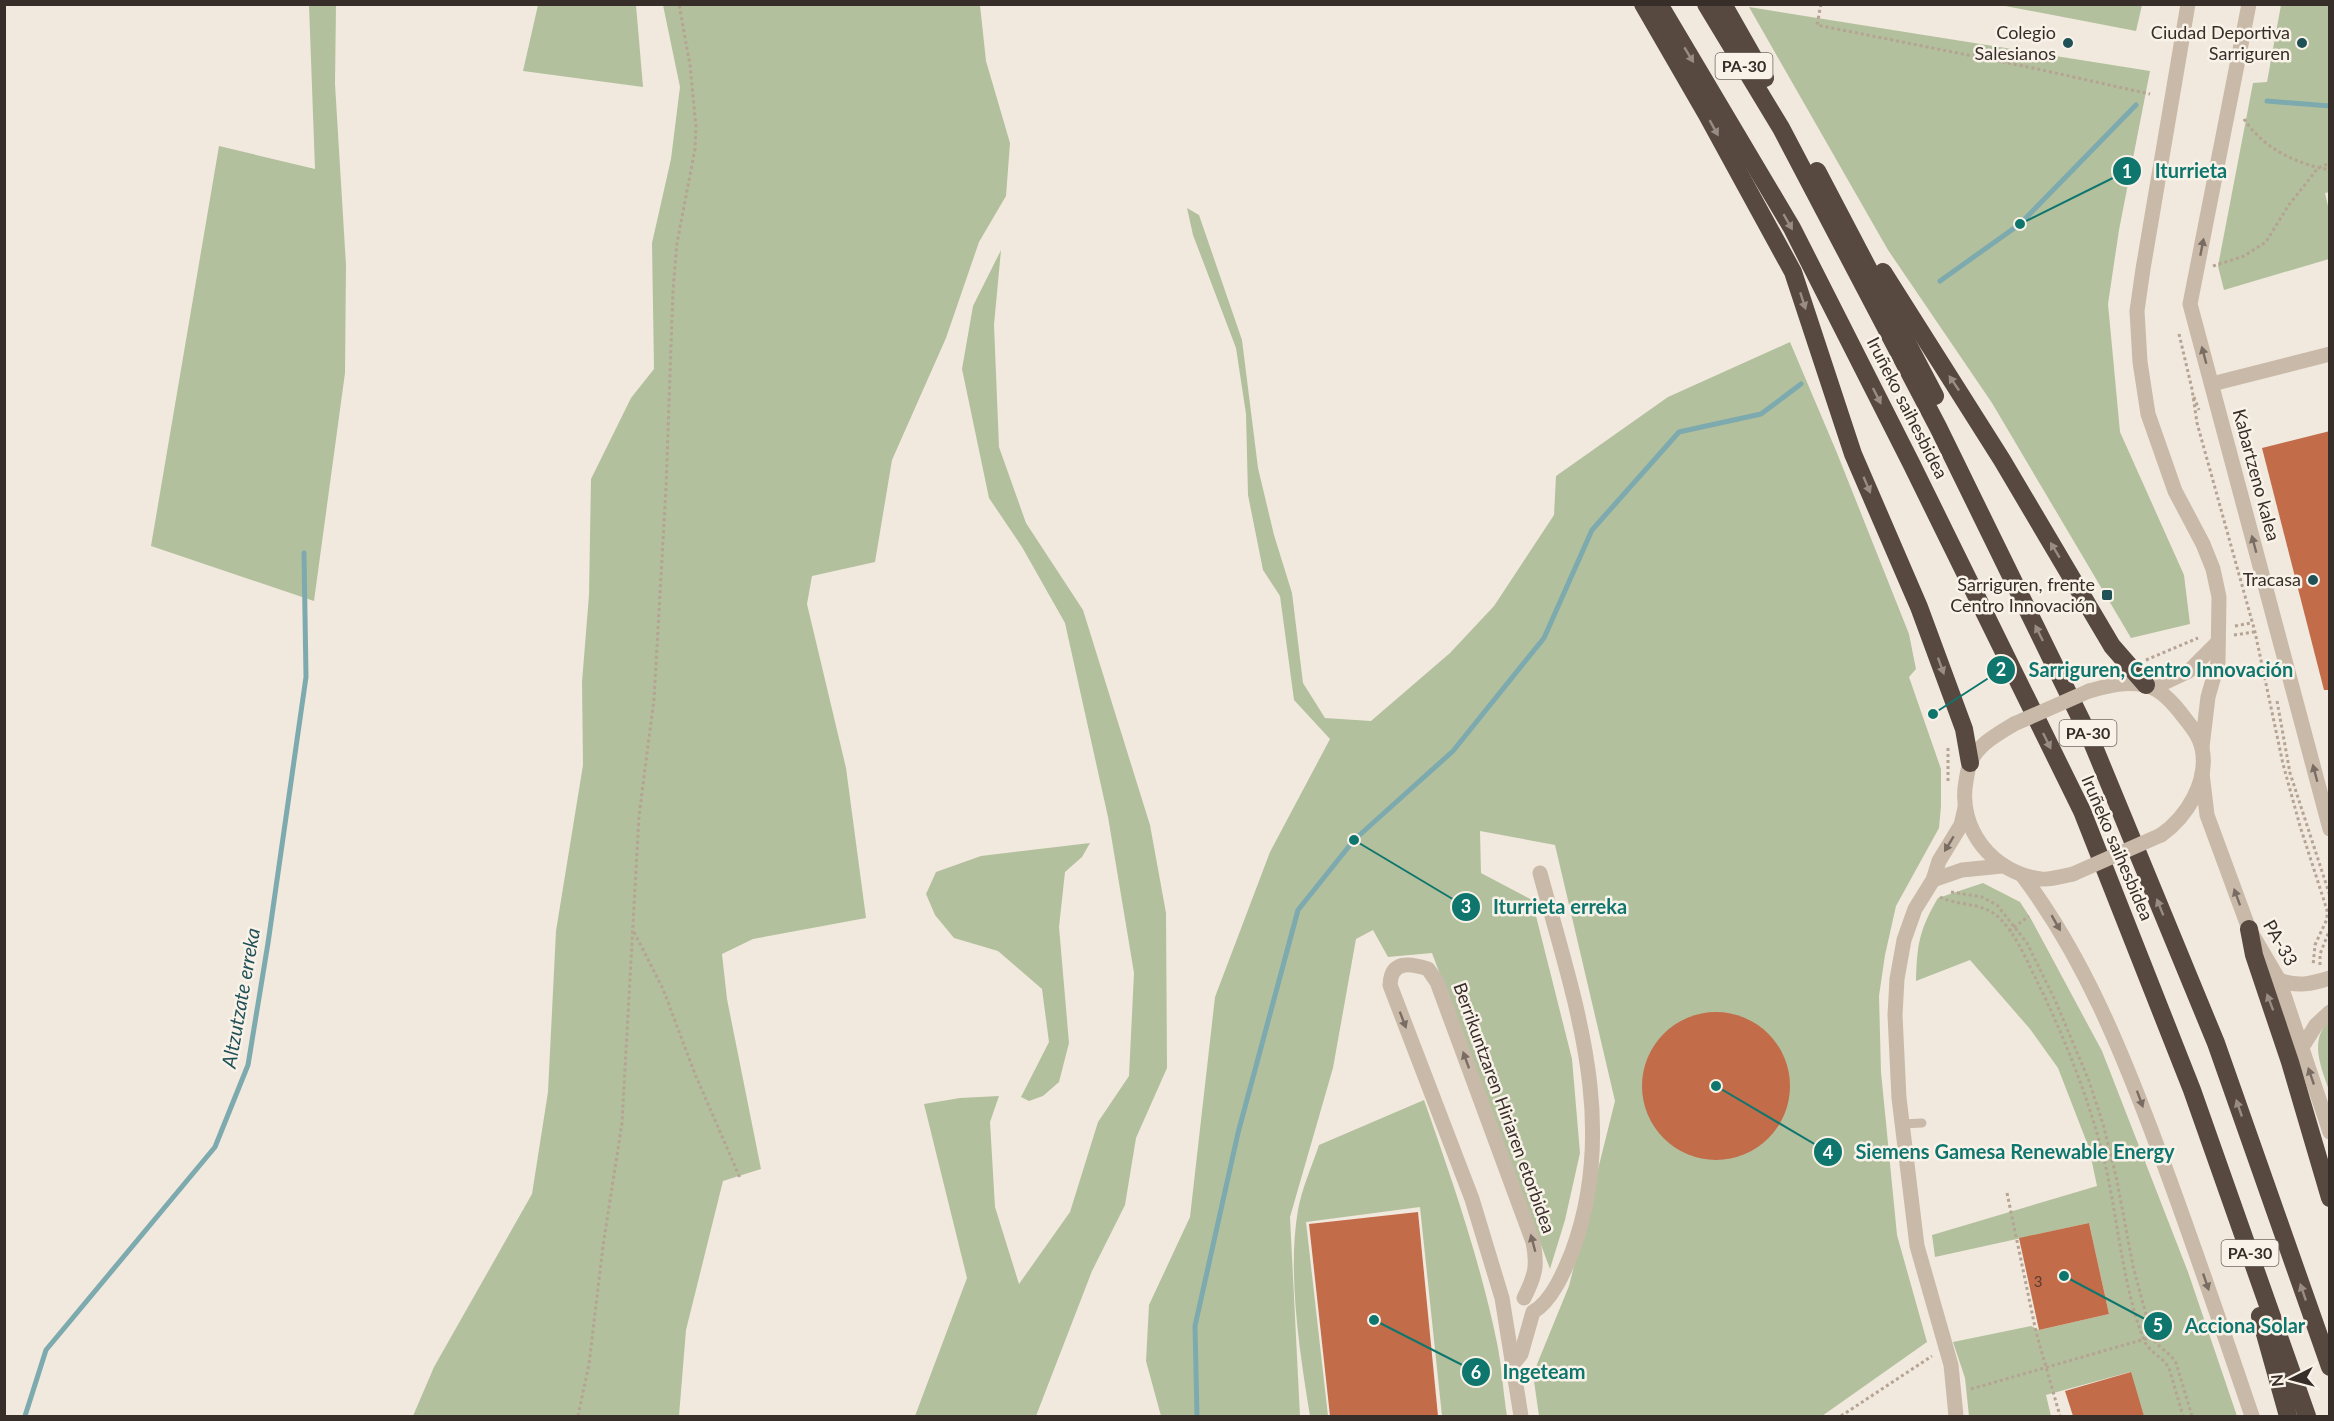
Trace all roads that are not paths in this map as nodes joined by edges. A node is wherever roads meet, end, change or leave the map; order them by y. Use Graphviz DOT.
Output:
graph roads {
  1 [pos="1643,4"];
  2 [pos="1659,4"];
  3 [pos="1706,4"];
  4 [pos="1723,4"];
  5 [pos="1731,4"];
  6 [pos="2188,4"];
  7 [pos="2249,4"];
  8 [pos="1737,30"];
  9 [pos="1844,219"];
  10 [pos="2330,354"];
  11 [pos="2212,384"];
  12 [pos="2019,592"];
  13 [pos="2217,643"];
  14 [pos="2150,687"];
  15 [pos="2202,747"];
  16 [pos="1970,763"];
  17 [pos="2202,773"];
  18 [pos="1965,808"];
  19 [pos="2330,829"];
  20 [pos="2002,866"];
  21 [pos="1540,873"];
  22 [pos="2022,875"];
  23 [pos="1939,884"];
  24 [pos="2249,929"];
  25 [pos="2322,978"];
  26 [pos="2279,980"];
  27 [pos="2330,1012"];
  28 [pos="2301,1049"];
  29 [pos="2192,1090"];
  30 [pos="1922,1123"];
  31 [pos="1903,1124"];
  32 [pos="2330,1132"];
  33 [pos="2330,1198"];
  34 [pos="1502,1298"];
  35 [pos="1524,1298"];
  36 [pos="1533,1312"];
  37 [pos="1513,1364"];
  38 [pos="2330,1367"];
  39 [pos="1521,1416"];
  40 [pos="1956,1416"];
  41 [pos="2252,1416"];
  42 [pos="2288,1416"];
  43 [pos="2307,1416"];
  1 -- 16 [label="highway, one-way"];
  2 -- 29 [label="highway, Iruñeko saihesbidea / PA-30, one-way"];
  3 -- 12 [label="highway, Iruñeko saihesbidea / PA-30"];
  4 -- 8 [label="highway"];
  5 -- 8 [label="lane"];
  6 -- 13 [label="street"];
  11 -- 7 [label="street, Kabartzeno kalea, one-way"];
  8 -- 9 [label="highway"];
  9 -- 12 [label="highway"];
  14 -- 9 [label="highway, one-way"];
  10 -- 11 [label="street"];
  19 -- 11 [label="street, Kabartzeno kalea, one-way"];
  38 -- 12 [label="highway, Iruñeko saihesbidea / PA-30, one-way"];
  13 -- 14 [label="street"];
  13 -- 15 [label="street"];
  14 -- 15 [label="street"];
  14 -- 16 [label="street, bridge"];
  15 -- 17 [label="street"];
  16 -- 18 [label="street"];
  17 -- 22 [label="street, bridge"];
  24 -- 17 [label="street, PA-33, one-way"];
  18 -- 20 [label="street"];
  18 -- 23 [label="street, one-way"];
  20 -- 22 [label="street"];
  20 -- 23 [label="street"];
  21 -- 36 [label="street, Berrikuntzaren Hiriaren etorbidea"];
  22 -- 41 [label="street, one-way"];
  23 -- 31 [label="street"];
  24 -- 26 [label="street, PA-33"];
  33 -- 24 [label="highway, one-way"];
  25 -- 26 [label="street"];
  26 -- 28 [label="street, PA-33"];
  27 -- 28 [label="street"];
  32 -- 28 [label="street, PA-33, one-way"];
  29 -- 42 [label="highway"];
  29 -- 43 [label="highway, Iruñeko saihesbidea / PA-30"];
  30 -- 31 [label="lane"];
  31 -- 40 [label="street"];
  34 -- 35 [label="street"];
  35 -- 34 [label="street, Berrikuntzaren Hiriaren etorbidea, one-way"];
  34 -- 37 [label="street, Berrikuntzaren Hiriaren etorbidea"];
  35 -- 36 [label="street"];
  36 -- 37 [label="street, Berrikuntzaren Hiriaren etorbidea"];
  37 -- 39 [label="street, Berrikuntzaren Hiriaren etorbidea"];
}
